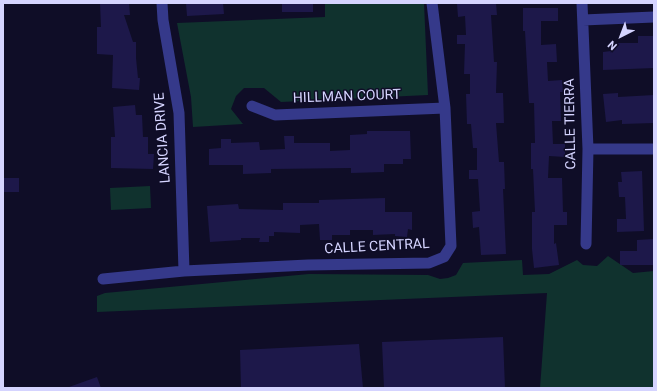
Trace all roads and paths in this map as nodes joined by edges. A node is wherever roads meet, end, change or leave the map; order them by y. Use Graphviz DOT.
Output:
graph roads {
  1 [pos="162,3"];
  2 [pos="432,3"];
  3 [pos="582,3"];
  4 [pos="654,17"];
  5 [pos="583,20"];
  6 [pos="252,106"];
  7 [pos="446,108"];
  8 [pos="588,148"];
  9 [pos="654,149"];
  10 [pos="586,244"];
  11 [pos="184,271"];
  12 [pos="103,279"];
  1 -- 11 [label="street, LANCIA DRIVE"];
  2 -- 7 [label="street, CALLE CENTRAL"];
  3 -- 5 [label="street, CALLE TIERRA"];
  4 -- 5 [label="street"];
  5 -- 8 [label="street, CALLE TIERRA"];
  6 -- 7 [label="street, HILLMAN COURT"];
  7 -- 11 [label="street, CALLE CENTRAL"];
  8 -- 9 [label="street"];
  8 -- 10 [label="street, CALLE TIERRA"];
  11 -- 12 [label="street, CALLE CENTRAL"];
}
